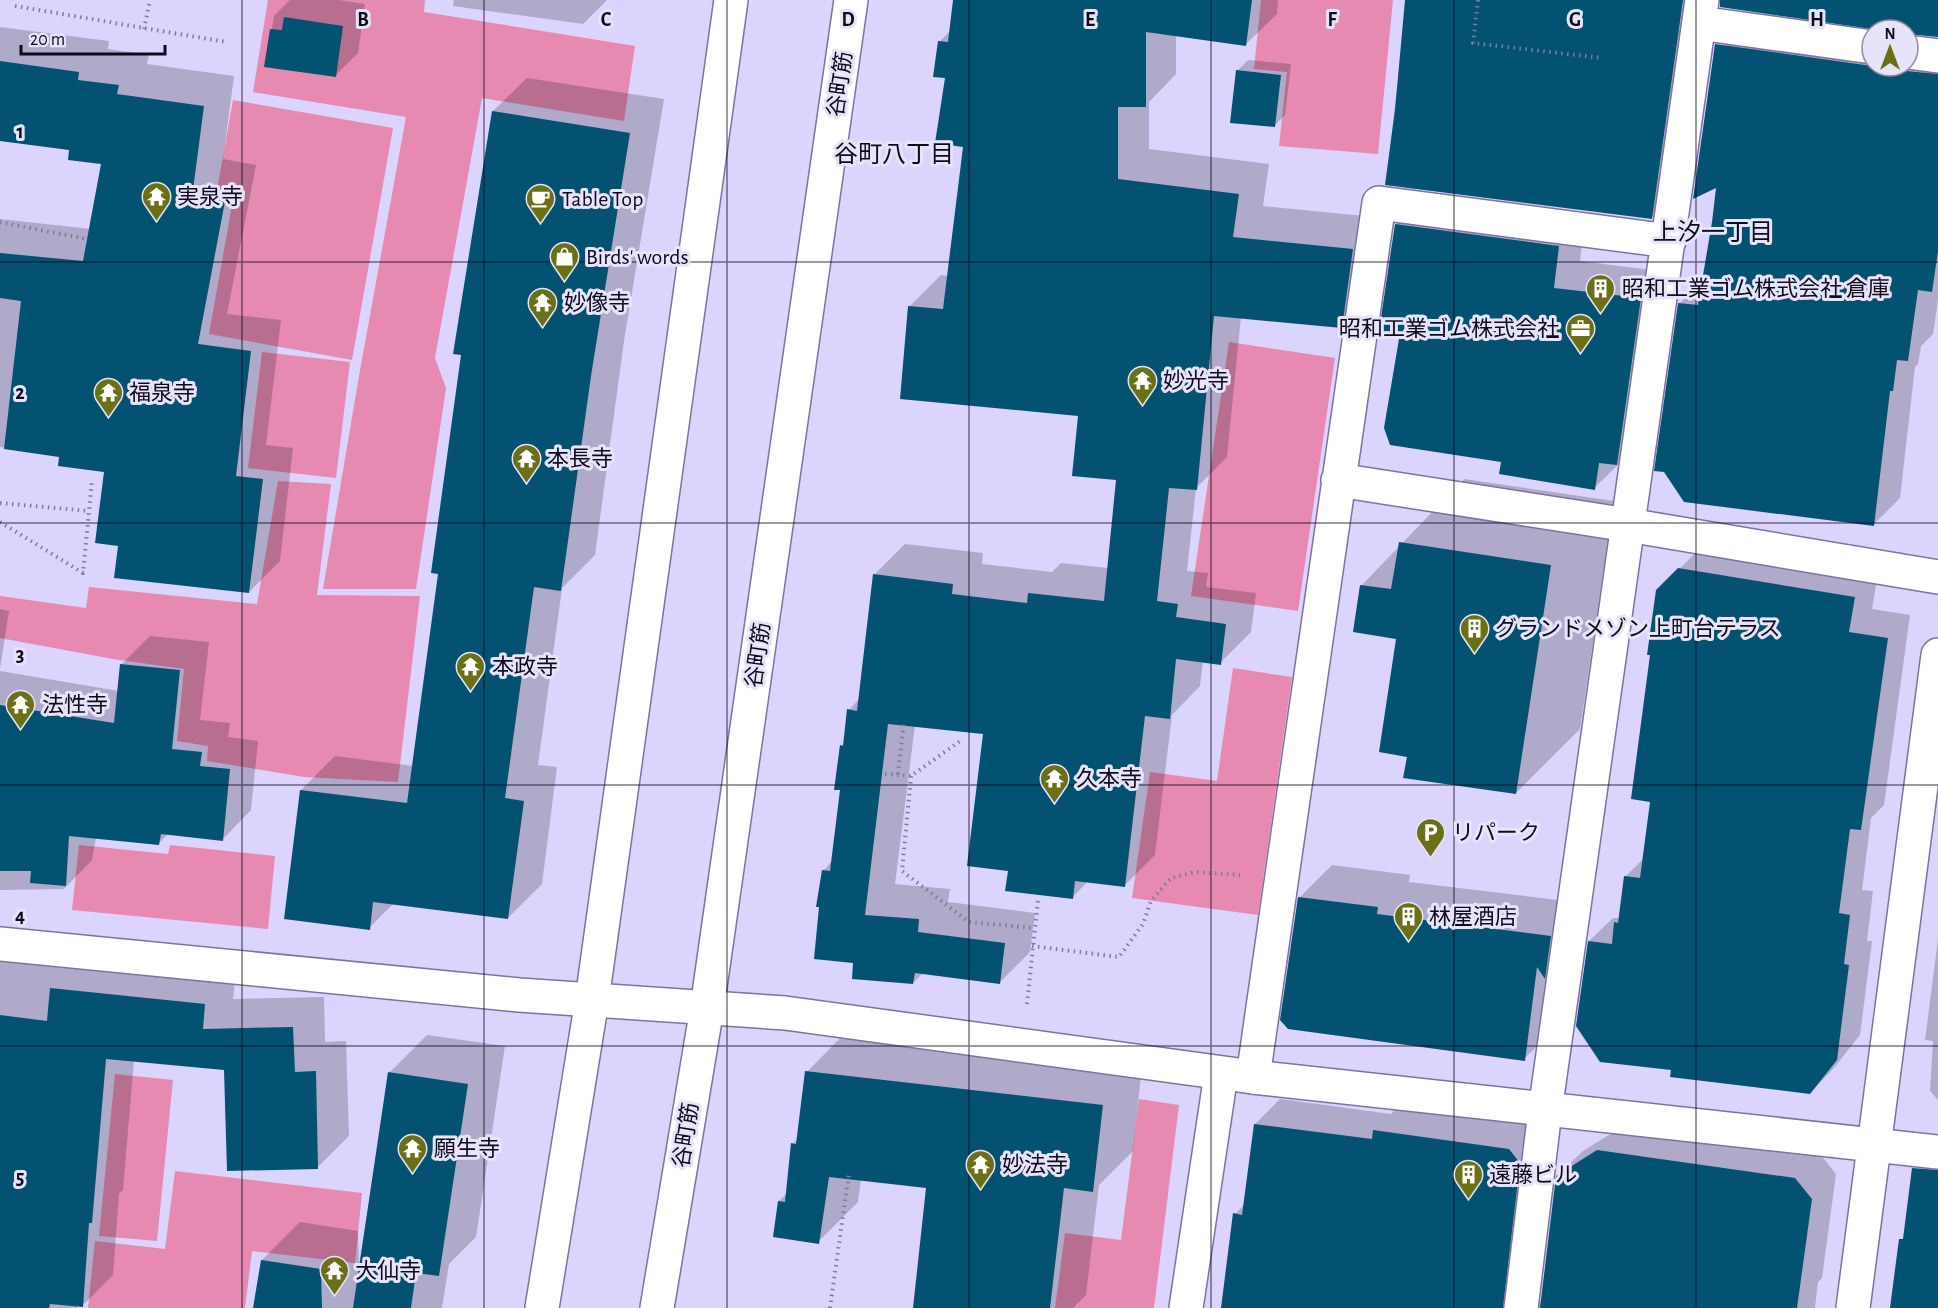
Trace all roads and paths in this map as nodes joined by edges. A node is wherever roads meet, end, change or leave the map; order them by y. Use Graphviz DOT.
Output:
graph roads {
  1 [pos="150,0"];
  2 [pos="731,0"];
  3 [pos="851,0"];
  4 [pos="1478,0"];
  5 [pos="15,6"];
  6 [pos="1701,12"];
  7 [pos="144,29"];
  8 [pos="226,42"];
  9 [pos="1860,45"];
  10 [pos="1920,54"];
  11 [pos="1938,56"];
  12 [pos="1602,58"];
  13 [pos="0,222"];
  14 [pos="87,239"];
  15 [pos="1669,241"];
  16 [pos="92,480"];
  17 [pos="1338,480"];
  18 [pos="0,503"];
  19 [pos="88,511"];
  20 [pos="0,522"];
  21 [pos="1628,525"];
  22 [pos="1938,577"];
  23 [pos="1938,655"];
  24 [pos="904,721"];
  25 [pos="963,739"];
  26 [pos="885,774"];
  27 [pos="898,775"];
  28 [pos="911,776"];
  29 [pos="1281,880"];
  30 [pos="1038,900"];
  31 [pos="1034,928"];
  32 [pos="0,944"];
  33 [pos="1032,945"];
  34 [pos="592,1000"];
  35 [pos="707,1008"];
  36 [pos="1026,1012"];
  37 [pos="1221,1074"];
  38 [pos="1253,1077"];
  39 [pos="1545,1111"];
  40 [pos="1873,1147"];
  41 [pos="1938,1152"];
  42 [pos="849,1173"];
  43 [pos="542,1308"];
  44 [pos="657,1308"];
  45 [pos="830,1308"];
  46 [pos="1186,1308"];
  47 [pos="1521,1308"];
  48 [pos="1853,1308"];
  1 -- 7 [label="path"];
  2 -- 34 [label="street"];
  3 -- 35 [label="street, 谷町筋"];
  4 -- 12 [label="path"];
  5 -- 7 [label="path"];
  6 -- 9 [label="street"];
  6 -- 15 [label="street"];
  7 -- 8 [label="path"];
  10 -- 11 [label="street"];
  13 -- 14 [label="path"];
  15 -- 17 [label="street"];
  15 -- 21 [label="street"];
  16 -- 19 [label="path"];
  17 -- 21 [label="street"];
  17 -- 29 [label="street"];
  18 -- 19 [label="path"];
  19 -- 20 [label="path"];
  21 -- 22 [label="street"];
  21 -- 39 [label="street"];
  23 -- 40 [label="street"];
  24 -- 27 [label="path"];
  25 -- 28 [label="path"];
  26 -- 27 [label="path"];
  27 -- 28 [label="path"];
  28 -- 31 [label="path"];
  29 -- 33 [label="path"];
  29 -- 38 [label="street"];
  30 -- 31 [label="path"];
  31 -- 33 [label="path"];
  32 -- 34 [label="street"];
  33 -- 36 [label="path"];
  34 -- 35 [label="street"];
  34 -- 43 [label="street"];
  35 -- 37 [label="street"];
  35 -- 44 [label="street, 谷町筋"];
  37 -- 38 [label="street"];
  37 -- 46 [label="street"];
  38 -- 39 [label="street"];
  39 -- 40 [label="street"];
  39 -- 47 [label="street"];
  40 -- 41 [label="street"];
  40 -- 48 [label="street"];
  42 -- 45 [label="path"];
}
